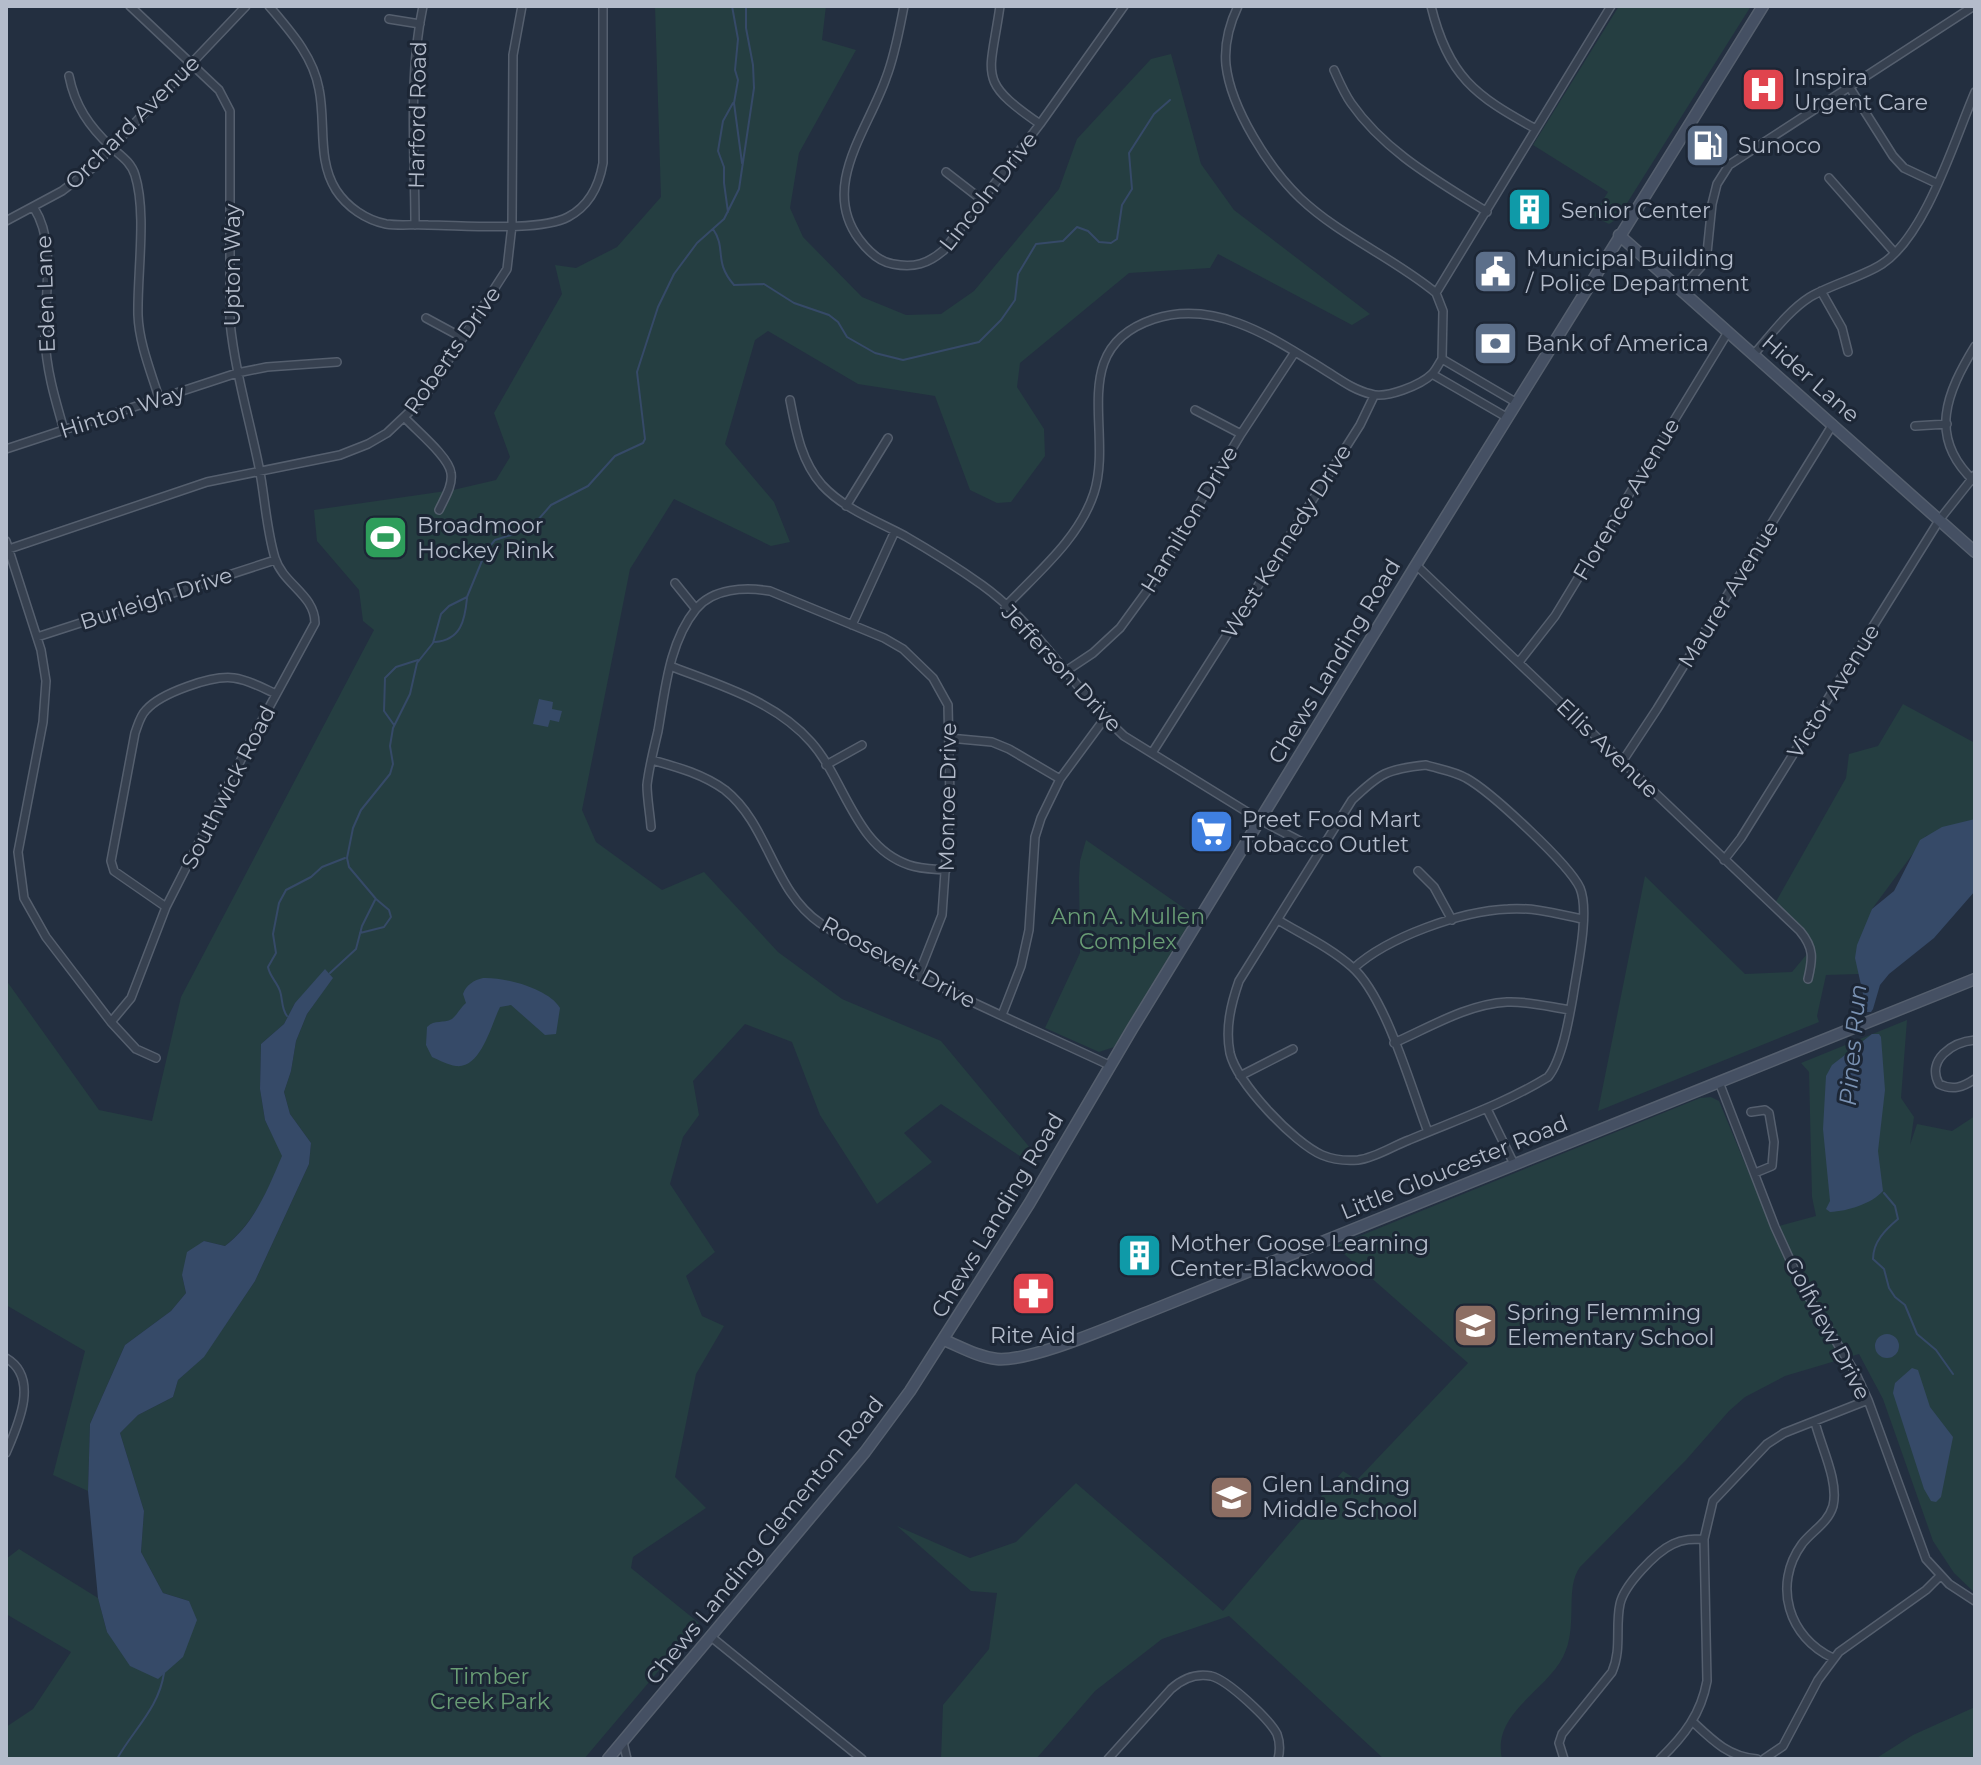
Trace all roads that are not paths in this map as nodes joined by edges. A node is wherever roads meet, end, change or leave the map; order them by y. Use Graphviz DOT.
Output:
graph roads {
  1 [pos="130,6"];
  2 [pos="246,6"];
  3 [pos="269,6"];
  4 [pos="423,6"];
  5 [pos="522,6"];
  6 [pos="603,6"];
  7 [pos="904,6"];
  8 [pos="1000,6"];
  9 [pos="1124,6"];
  10 [pos="1238,6"];
  11 [pos="1431,6"];
  12 [pos="1611,6"];
  13 [pos="1763,6"];
  14 [pos="1974,6"];
  15 [pos="389,19"];
  16 [pos="420,24"];
  17 [pos="193,63"];
  18 [pos="1334,70"];
  19 [pos="69,76"];
  20 [pos="1850,88"];
  21 [pos="1975,92"];
  22 [pos="1973,104"];
  23 [pos="1040,124"];
  24 [pos="1536,129"];
  25 [pos="111,147"];
  26 [pos="946,172"];
  27 [pos="1829,178"];
  28 [pos="1936,183"];
  29 [pos="982,200"];
  30 [pos="34,208"];
  31 [pos="1487,212"];
  32 [pos="6,221"];
  33 [pos="415,225"];
  34 [pos="512,225"];
  35 [pos="1619,235"];
  36 [pos="1895,253"];
  37 [pos="1680,290"];
  38 [pos="1821,291"];
  39 [pos="1436,293"];
  40 [pos="426,318"];
  41 [pos="1728,332"];
  42 [pos="463,338"];
  43 [pos="1975,346"];
  44 [pos="1295,352"];
  45 [pos="1848,352"];
  46 [pos="1754,354"];
  47 [pos="1442,359"];
  48 [pos="337,362"];
  49 [pos="237,373"];
  50 [pos="1432,374"];
  51 [pos="1374,396"];
  52 [pos="159,398"];
  53 [pos="790,400"];
  54 [pos="1517,403"];
  55 [pos="1195,410"];
  56 [pos="405,418"];
  57 [pos="1508,418"];
  58 [pos="1833,424"];
  59 [pos="1947,424"];
  60 [pos="1915,426"];
  61 [pos="64,430"];
  62 [pos="1241,434"];
  63 [pos="888,438"];
  64 [pos="6,449"];
  65 [pos="260,470"];
  66 [pos="1974,478"];
  67 [pos="846,506"];
  68 [pos="439,510"];
  69 [pos="1940,519"];
  70 [pos="895,531"];
  71 [pos="7,547"];
  72 [pos="1975,552"];
  73 [pos="275,560"];
  74 [pos="1416,565"];
  75 [pos="675,583"];
  76 [pos="1005,607"];
  77 [pos="696,609"];
  78 [pos="852,625"];
  79 [pos="37,637"];
  80 [pos="1519,662"];
  81 [pos="670,666"];
  82 [pos="1066,671"];
  83 [pos="276,694"];
  84 [pos="1105,718"];
  85 [pos="949,738"];
  86 [pos="862,745"];
  87 [pos="1152,753"];
  88 [pos="652,760"];
  89 [pos="1622,762"];
  90 [pos="826,765"];
  91 [pos="1060,779"];
  92 [pos="1260,820"];
  93 [pos="651,827"];
  94 [pos="1319,851"];
  95 [pos="1724,860"];
  96 [pos="946,870"];
  97 [pos="1418,871"];
  98 [pos="166,907"];
  99 [pos="1582,919"];
  100 [pos="1278,920"];
  101 [pos="1452,920"];
  102 [pos="1354,968"];
  103 [pos="918,976"];
  104 [pos="1808,979"];
  105 [pos="1975,979"];
  106 [pos="1570,1010"];
  107 [pos="1002,1015"];
  108 [pos="111,1022"];
  109 [pos="1975,1040"];
  110 [pos="1394,1043"];
  111 [pos="1293,1049"];
  112 [pos="156,1058"];
  113 [pos="1111,1066"];
  114 [pos="1240,1076"];
  115 [pos="1975,1079"];
  116 [pos="1719,1082"];
  117 [pos="1487,1109"];
  118 [pos="1751,1112"];
  119 [pos="1428,1132"];
  120 [pos="1514,1164"];
  121 [pos="1755,1173"];
  122 [pos="944,1340"];
  123 [pos="6,1358"];
  124 [pos="1868,1400"];
  125 [pos="1815,1422"];
  126 [pos="6,1453"];
  127 [pos="1704,1539"];
  128 [pos="1940,1576"];
  129 [pos="1975,1601"];
  130 [pos="710,1636"];
  131 [pos="1833,1658"];
  132 [pos="1693,1722"];
  133 [pos="623,1742"];
  134 [pos="608,1759"];
  135 [pos="627,1759"];
  136 [pos="862,1759"];
  137 [pos="1108,1759"];
  138 [pos="1278,1759"];
  139 [pos="1564,1759"];
  140 [pos="1660,1759"];
  141 [pos="1746,1759"];
  142 [pos="1757,1759"];
  143 [pos="1764,1759"];
  1 -- 17 [label="street, Upton Way"];
  2 -- 17 [label="street, Orchard Avenue"];
  3 -- 33 [label="street"];
  4 -- 16 [label="street, Harford Road"];
  5 -- 34 [label="street, Roberts Drive"];
  6 -- 34 [label="street"];
  7 -- 29 [label="street, Lincoln Drive"];
  8 -- 23 [label="street"];
  9 -- 23 [label="street, Lincoln Drive"];
  10 -- 39 [label="street"];
  11 -- 24 [label="street"];
  12 -- 24 [label="street"];
  13 -- 35 [label="main road, Chews Landing Road"];
  14 -- 20 [label="street"];
  15 -- 16 [label="street"];
  16 -- 33 [label="street, Harford Road"];
  17 -- 25 [label="street, Orchard Avenue"];
  17 -- 49 [label="street, Upton Way"];
  18 -- 31 [label="street"];
  19 -- 25 [label="street"];
  20 -- 28 [label="street"];
  20 -- 37 [label="street"];
  21 -- 22 [label="street"];
  22 -- 28 [label="street"];
  23 -- 29 [label="street, Lincoln Drive"];
  24 -- 31 [label="street"];
  25 -- 30 [label="street, Orchard Avenue"];
  25 -- 52 [label="street"];
  26 -- 29 [label="street"];
  27 -- 36 [label="street"];
  28 -- 36 [label="street"];
  30 -- 32 [label="street, Orchard Avenue"];
  30 -- 61 [label="street, Eden Lane"];
  31 -- 39 [label="street"];
  33 -- 34 [label="street"];
  34 -- 42 [label="street, Roberts Drive"];
  35 -- 37 [label="main road, Hider Lane"];
  35 -- 54 [label="main road, Chews Landing Road"];
  36 -- 38 [label="street"];
  37 -- 41 [label="main road, Hider Lane"];
  38 -- 45 [label="street"];
  38 -- 46 [label="street"];
  39 -- 47 [label="street"];
  40 -- 42 [label="street"];
  41 -- 46 [label="main road, Hider Lane"];
  41 -- 80 [label="street, Florence Avenue"];
  42 -- 56 [label="street, Roberts Drive"];
  43 -- 59 [label="street"];
  44 -- 51 [label="street"];
  44 -- 62 [label="street, Hamilton Drive"];
  44 -- 76 [label="street"];
  46 -- 58 [label="main road, Hider Lane"];
  47 -- 50 [label="street"];
  47 -- 54 [label="street"];
  48 -- 49 [label="street, Hinton Way"];
  49 -- 52 [label="street, Hinton Way"];
  49 -- 65 [label="street, Upton Way"];
  50 -- 51 [label="street"];
  50 -- 57 [label="street"];
  51 -- 87 [label="street, West Kennedy Drive"];
  52 -- 61 [label="street, Hinton Way"];
  53 -- 67 [label="street, Jefferson Drive"];
  54 -- 57 [label="main road, Chews Landing Road"];
  55 -- 62 [label="street"];
  56 -- 65 [label="street, Roberts Drive"];
  56 -- 68 [label="street"];
  57 -- 74 [label="main road, Chews Landing Road"];
  58 -- 69 [label="main road, Hider Lane"];
  58 -- 89 [label="street, Maurer Avenue"];
  59 -- 60 [label="street"];
  59 -- 66 [label="street"];
  61 -- 64 [label="street, Hinton Way"];
  62 -- 82 [label="street, Hamilton Drive"];
  63 -- 67 [label="street"];
  65 -- 71 [label="street, Roberts Drive"];
  65 -- 73 [label="street, Upton Way"];
  66 -- 69 [label="street, Victor Avenue"];
  67 -- 70 [label="street, Jefferson Drive"];
  69 -- 72 [label="main road, Hider Lane"];
  69 -- 95 [label="street, Victor Avenue"];
  70 -- 76 [label="street, Jefferson Drive"];
  70 -- 78 [label="street"];
  71 -- 79 [label="street"];
  73 -- 79 [label="street, Burleigh Drive"];
  73 -- 83 [label="street, Southwick Road"];
  74 -- 80 [label="street, Ellis Avenue"];
  74 -- 92 [label="main road, Chews Landing Road"];
  75 -- 77 [label="street"];
  76 -- 82 [label="street, Jefferson Drive"];
  77 -- 78 [label="street, Monroe Drive"];
  77 -- 81 [label="street"];
  78 -- 85 [label="street, Monroe Drive"];
  79 -- 108 [label="street"];
  80 -- 89 [label="street, Ellis Avenue"];
  81 -- 88 [label="street"];
  81 -- 90 [label="street"];
  82 -- 84 [label="street, Jefferson Drive"];
  83 -- 98 [label="street, Southwick Road"];
  83 -- 98 [label="street"];
  84 -- 87 [label="street, Jefferson Drive"];
  84 -- 91 [label="street"];
  85 -- 91 [label="street"];
  85 -- 96 [label="street, Monroe Drive"];
  86 -- 90 [label="street"];
  87 -- 92 [label="street, Jefferson Drive"];
  88 -- 93 [label="street"];
  88 -- 103 [label="street, Roosevelt Drive"];
  89 -- 95 [label="street, Ellis Avenue"];
  90 -- 96 [label="street"];
  91 -- 107 [label="street"];
  92 -- 94 [label="street, Jefferson Drive"];
  92 -- 113 [label="main road, Chews Landing Road"];
  94 -- 99 [label="street"];
  94 -- 100 [label="street"];
  95 -- 104 [label="street, Ellis Avenue"];
  96 -- 103 [label="street, Monroe Drive"];
  97 -- 101 [label="street"];
  98 -- 108 [label="street, Southwick Road"];
  99 -- 101 [label="street"];
  99 -- 106 [label="street"];
  100 -- 102 [label="street"];
  100 -- 114 [label="street"];
  101 -- 102 [label="street"];
  102 -- 110 [label="street"];
  103 -- 107 [label="street, Roosevelt Drive"];
  105 -- 116 [label="main road, Little Gloucester Road"];
  106 -- 110 [label="street"];
  106 -- 117 [label="street"];
  107 -- 113 [label="street, Roosevelt Drive"];
  108 -- 112 [label="street"];
  109 -- 115 [label="street"];
  110 -- 119 [label="street"];
  111 -- 114 [label="street"];
  113 -- 122 [label="main road, Chews Landing Road"];
  114 -- 119 [label="street"];
  116 -- 120 [label="main road, Little Gloucester Road"];
  116 -- 121 [label="street, Golfview Drive"];
  117 -- 119 [label="street"];
  117 -- 120 [label="street"];
  118 -- 121 [label="street"];
  120 -- 122 [label="main road, Little Gloucester Road"];
  121 -- 124 [label="street, Golfview Drive"];
  122 -- 130 [label="main road, Chews Landing Clementon Road"];
  123 -- 126 [label="street"];
  124 -- 125 [label="street"];
  124 -- 128 [label="street, Golfview Drive"];
  125 -- 127 [label="street"];
  125 -- 131 [label="street"];
  127 -- 132 [label="street"];
  127 -- 139 [label="street"];
  128 -- 129 [label="street, Golfview Drive"];
  128 -- 131 [label="street"];
  130 -- 133 [label="main road, Chews Landing Clementon Road"];
  130 -- 136 [label="street"];
  131 -- 143 [label="street"];
  132 -- 140 [label="street"];
  132 -- 141 [label="street"];
  133 -- 134 [label="main road, Chews Landing Clementon Road"];
  133 -- 135 [label="street"];
  137 -- 138 [label="street"];
  141 -- 142 [label="street"];
}
